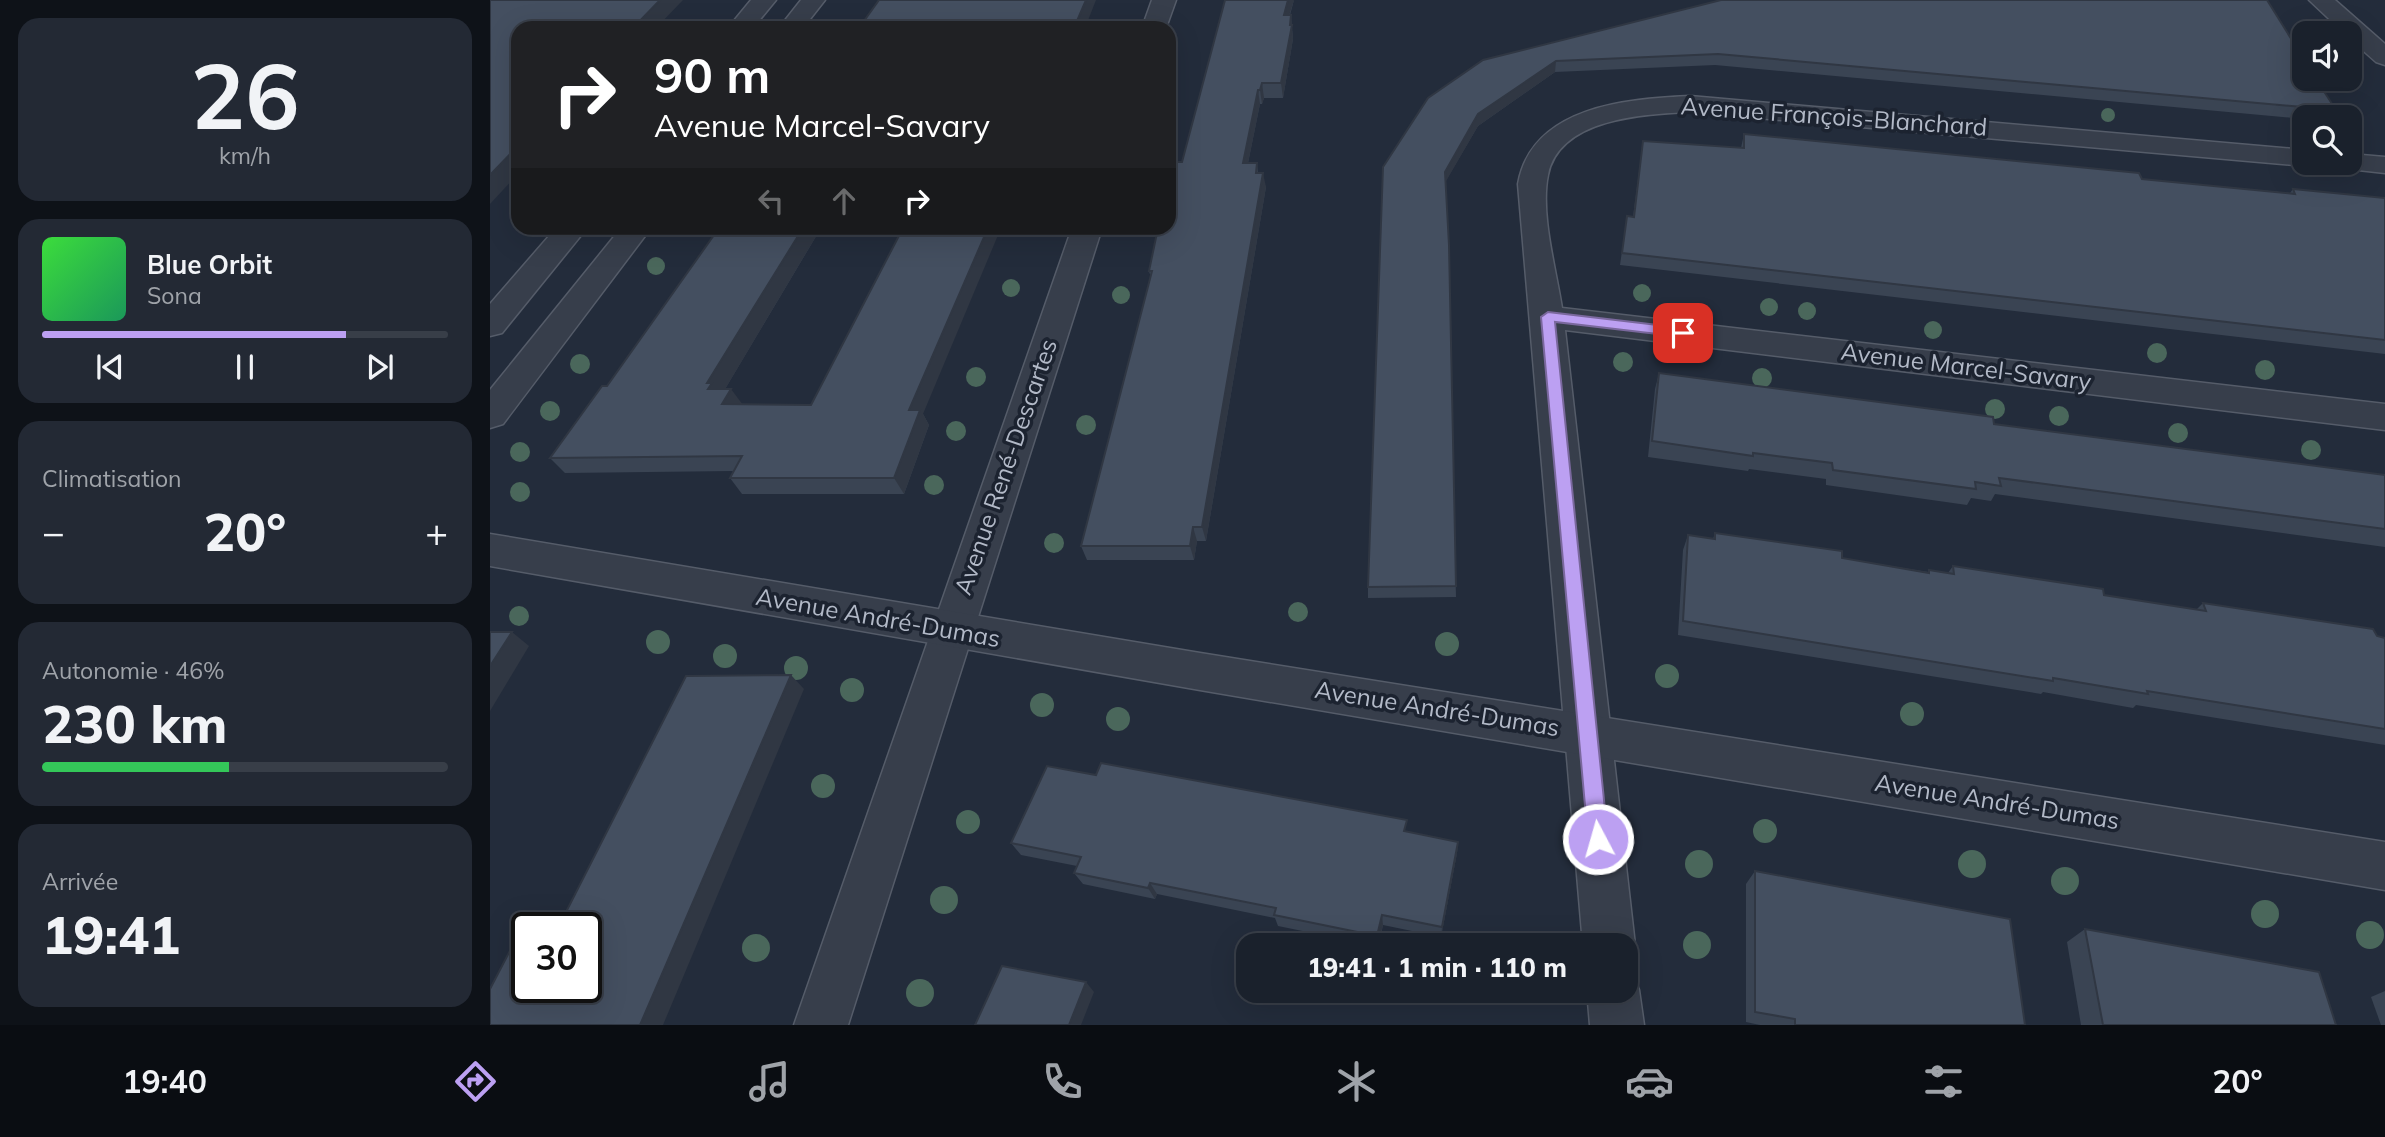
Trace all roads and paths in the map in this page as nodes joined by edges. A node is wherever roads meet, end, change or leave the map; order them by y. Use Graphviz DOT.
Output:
graph roads {
  1 [pos="764,0"];
  2 [pos="813,0"];
  3 [pos="1164,0"];
  4 [pos="2321,0"];
  5 [pos="746,21"];
  6 [pos="796,21"];
  7 [pos="1156,21"];
  8 [pos="2385,57"];
  9 [pos="2292,157"];
  10 [pos="2362,163"];
  11 [pos="2385,165"];
  12 [pos="566,235"];
  13 [pos="631,235"];
  14 [pos="1085,235"];
  15 [pos="1548,317"];
  16 [pos="490,325"];
  17 [pos="490,415"];
  18 [pos="2385,417"];
  19 [pos="490,550"];
  20 [pos="951,632"];
  21 [pos="1587,733"];
  22 [pos="2385,866"];
  23 [pos="1608,933"];
  24 [pos="1614,1003"];
  25 [pos="821,1025"];
  26 [pos="1617,1025"];
  1 -- 5 [label="street"];
  2 -- 6 [label="street"];
  3 -- 7 [label="street"];
  4 -- 8 [label="street"];
  9 -- 15 [label="street, Avenue François-Blanchard"];
  10 -- 11 [label="street"];
  12 -- 16 [label="street"];
  13 -- 17 [label="street"];
  14 -- 20 [label="street, Avenue René-Descartes"];
  15 -- 18 [label="street, Avenue Marcel-Savary"];
  15 -- 21 [label="street, Avenue François-Blanchard"];
  19 -- 20 [label="street, Avenue André-Dumas"];
  20 -- 21 [label="street, Avenue André-Dumas"];
  20 -- 25 [label="street, Avenue René-Descartes"];
  21 -- 22 [label="street, Avenue André-Dumas"];
  21 -- 23 [label="street, Avenue François-Blanchard"];
  24 -- 26 [label="street"];
}
